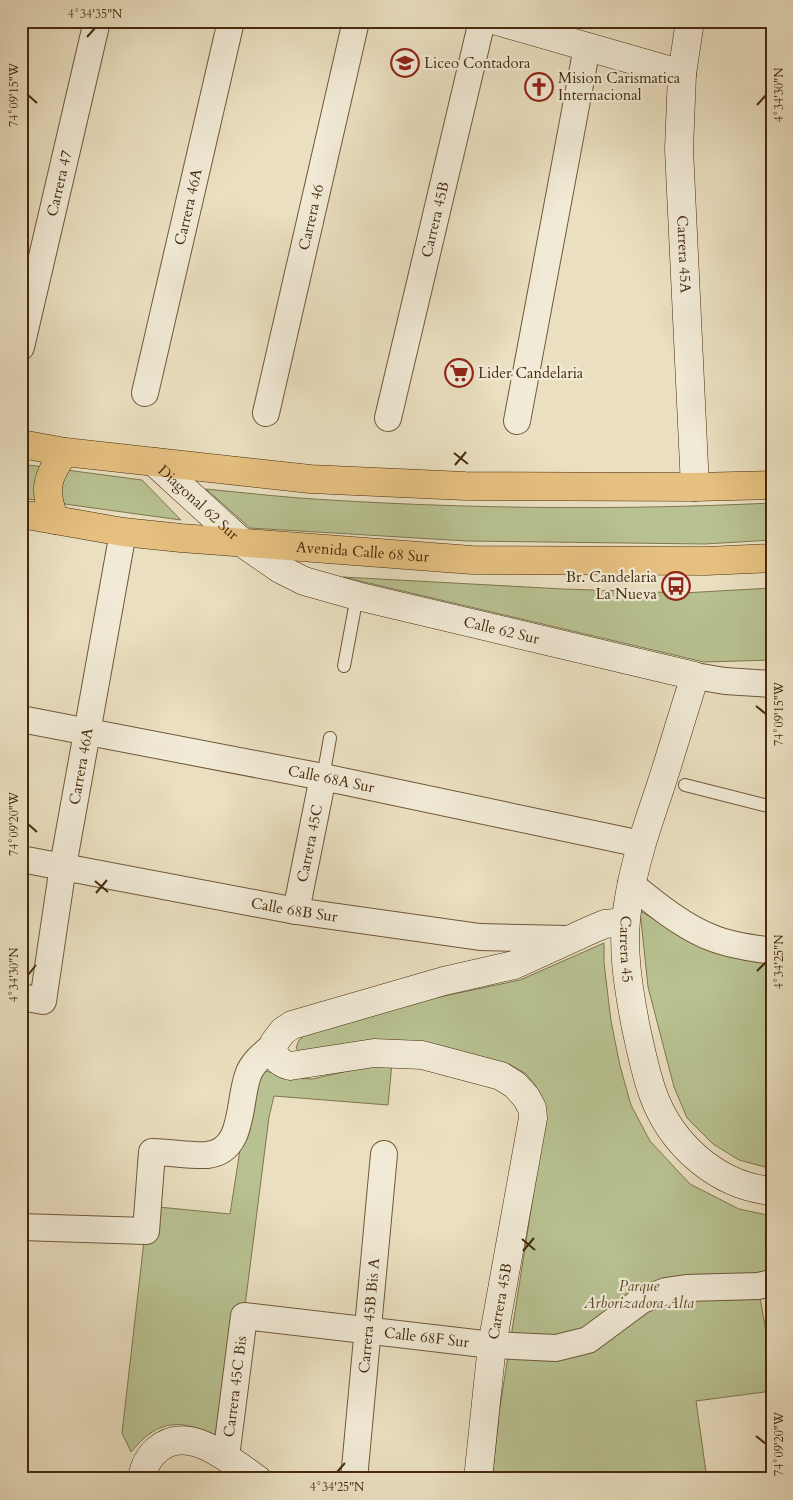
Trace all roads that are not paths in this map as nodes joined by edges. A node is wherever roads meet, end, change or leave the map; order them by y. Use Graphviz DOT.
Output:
graph roads {
  1 [pos="97,21"];
  2 [pos="231,21"];
  3 [pos="356,21"];
  4 [pos="482,21"];
  5 [pos="498,21"];
  6 [pos="690,21"];
  7 [pos="539,27"];
  8 [pos="587,47"];
  9 [pos="682,74"];
  10 [pos="26,308"];
  11 [pos="21,347"];
  12 [pos="145,393"];
  13 [pos="266,413"];
  14 [pos="388,418"];
  15 [pos="517,421"];
  16 [pos="21,444"];
  17 [pos="65,452"];
  18 [pos="154,462"];
  19 [pos="772,485"];
  20 [pos="695,487"];
  21 [pos="21,514"];
  22 [pos="55,520"];
  23 [pos="123,532"];
  24 [pos="244,544"];
  25 [pos="772,558"];
  26 [pos="357,596"];
  27 [pos="344,666"];
  28 [pos="695,676"];
  29 [pos="772,684"];
  30 [pos="21,719"];
  31 [pos="87,732"];
  32 [pos="330,738"];
  33 [pos="323,777"];
  34 [pos="685,786"];
  35 [pos="772,807"];
  36 [pos="642,844"];
  37 [pos="21,859"];
  38 [pos="63,866"];
  39 [pos="631,884"];
  40 [pos="296,911"];
  41 [pos="625,922"];
  42 [pos="569,939"];
  43 [pos="772,951"];
  44 [pos="32,999"];
  45 [pos="273,1046"];
  46 [pos="384,1154"];
  47 [pos="772,1191"];
  48 [pos="21,1227"];
  49 [pos="772,1283"];
  50 [pos="244,1316"];
  51 [pos="367,1331"];
  52 [pos="492,1345"];
  53 [pos="226,1457"];
  54 [pos="142,1479"];
  55 [pos="258,1479"];
  56 [pos="354,1479"];
  57 [pos="478,1479"];
  1 -- 10 [label="street, Carrera 47"];
  2 -- 12 [label="street, Carrera 46A"];
  3 -- 13 [label="street, Carrera 46"];
  4 -- 14 [label="street, Carrera 45B"];
  5 -- 7 [label="street"];
  6 -- 9 [label="street, Carrera 45A"];
  7 -- 8 [label="street"];
  8 -- 9 [label="street"];
  8 -- 15 [label="street"];
  9 -- 20 [label="street, Carrera 45A"];
  10 -- 11 [label="street, Carrera 47"];
  16 -- 17 [label="main road"];
  17 -- 18 [label="main road"];
  17 -- 22 [label="main road"];
  18 -- 20 [label="main road"];
  18 -- 24 [label="street, Diagonal 62 Sur"];
  19 -- 20 [label="main road"];
  21 -- 22 [label="main road, Avenida Calle 68 Sur"];
  22 -- 23 [label="main road, Avenida Calle 68 Sur"];
  23 -- 24 [label="main road, Avenida Calle 68 Sur"];
  23 -- 31 [label="street, Carrera 46A"];
  24 -- 25 [label="main road, Avenida Calle 68 Sur"];
  24 -- 26 [label="street, Calle 62 Sur"];
  26 -- 27 [label="lane"];
  26 -- 28 [label="street, Calle 62 Sur"];
  28 -- 29 [label="street, Calle 62 Sur"];
  28 -- 36 [label="street, Carrera 45"];
  30 -- 31 [label="street, Calle 68A Sur"];
  31 -- 33 [label="street, Calle 68A Sur"];
  31 -- 38 [label="street, Carrera 46A"];
  32 -- 33 [label="lane"];
  33 -- 36 [label="street, Calle 68A Sur"];
  33 -- 40 [label="street, Carrera 45C"];
  34 -- 35 [label="lane"];
  36 -- 39 [label="street, Carrera 45"];
  37 -- 38 [label="street, Calle 68B Sur"];
  38 -- 40 [label="street, Calle 68B Sur"];
  38 -- 44 [label="street, Carrera 46A"];
  39 -- 41 [label="street, Carrera 45"];
  39 -- 43 [label="street"];
  40 -- 42 [label="street, Calle 68B Sur"];
  41 -- 42 [label="street, Calle 68B Sur"];
  41 -- 47 [label="street, Carrera 45"];
  42 -- 45 [label="street, Calle 68B Sur"];
  45 -- 48 [label="street"];
  45 -- 52 [label="street, Carrera 45B"];
  46 -- 51 [label="street, Carrera 45B Bis A"];
  49 -- 52 [label="street, Calle 68F Sur"];
  50 -- 51 [label="street, Calle 68F Sur"];
  50 -- 53 [label="street, Carrera 45C Bis"];
  51 -- 52 [label="street, Calle 68F Sur"];
  51 -- 56 [label="street, Carrera 45B Bis A"];
  52 -- 57 [label="street, Carrera 45B"];
  53 -- 54 [label="street"];
  53 -- 55 [label="street"];
}
